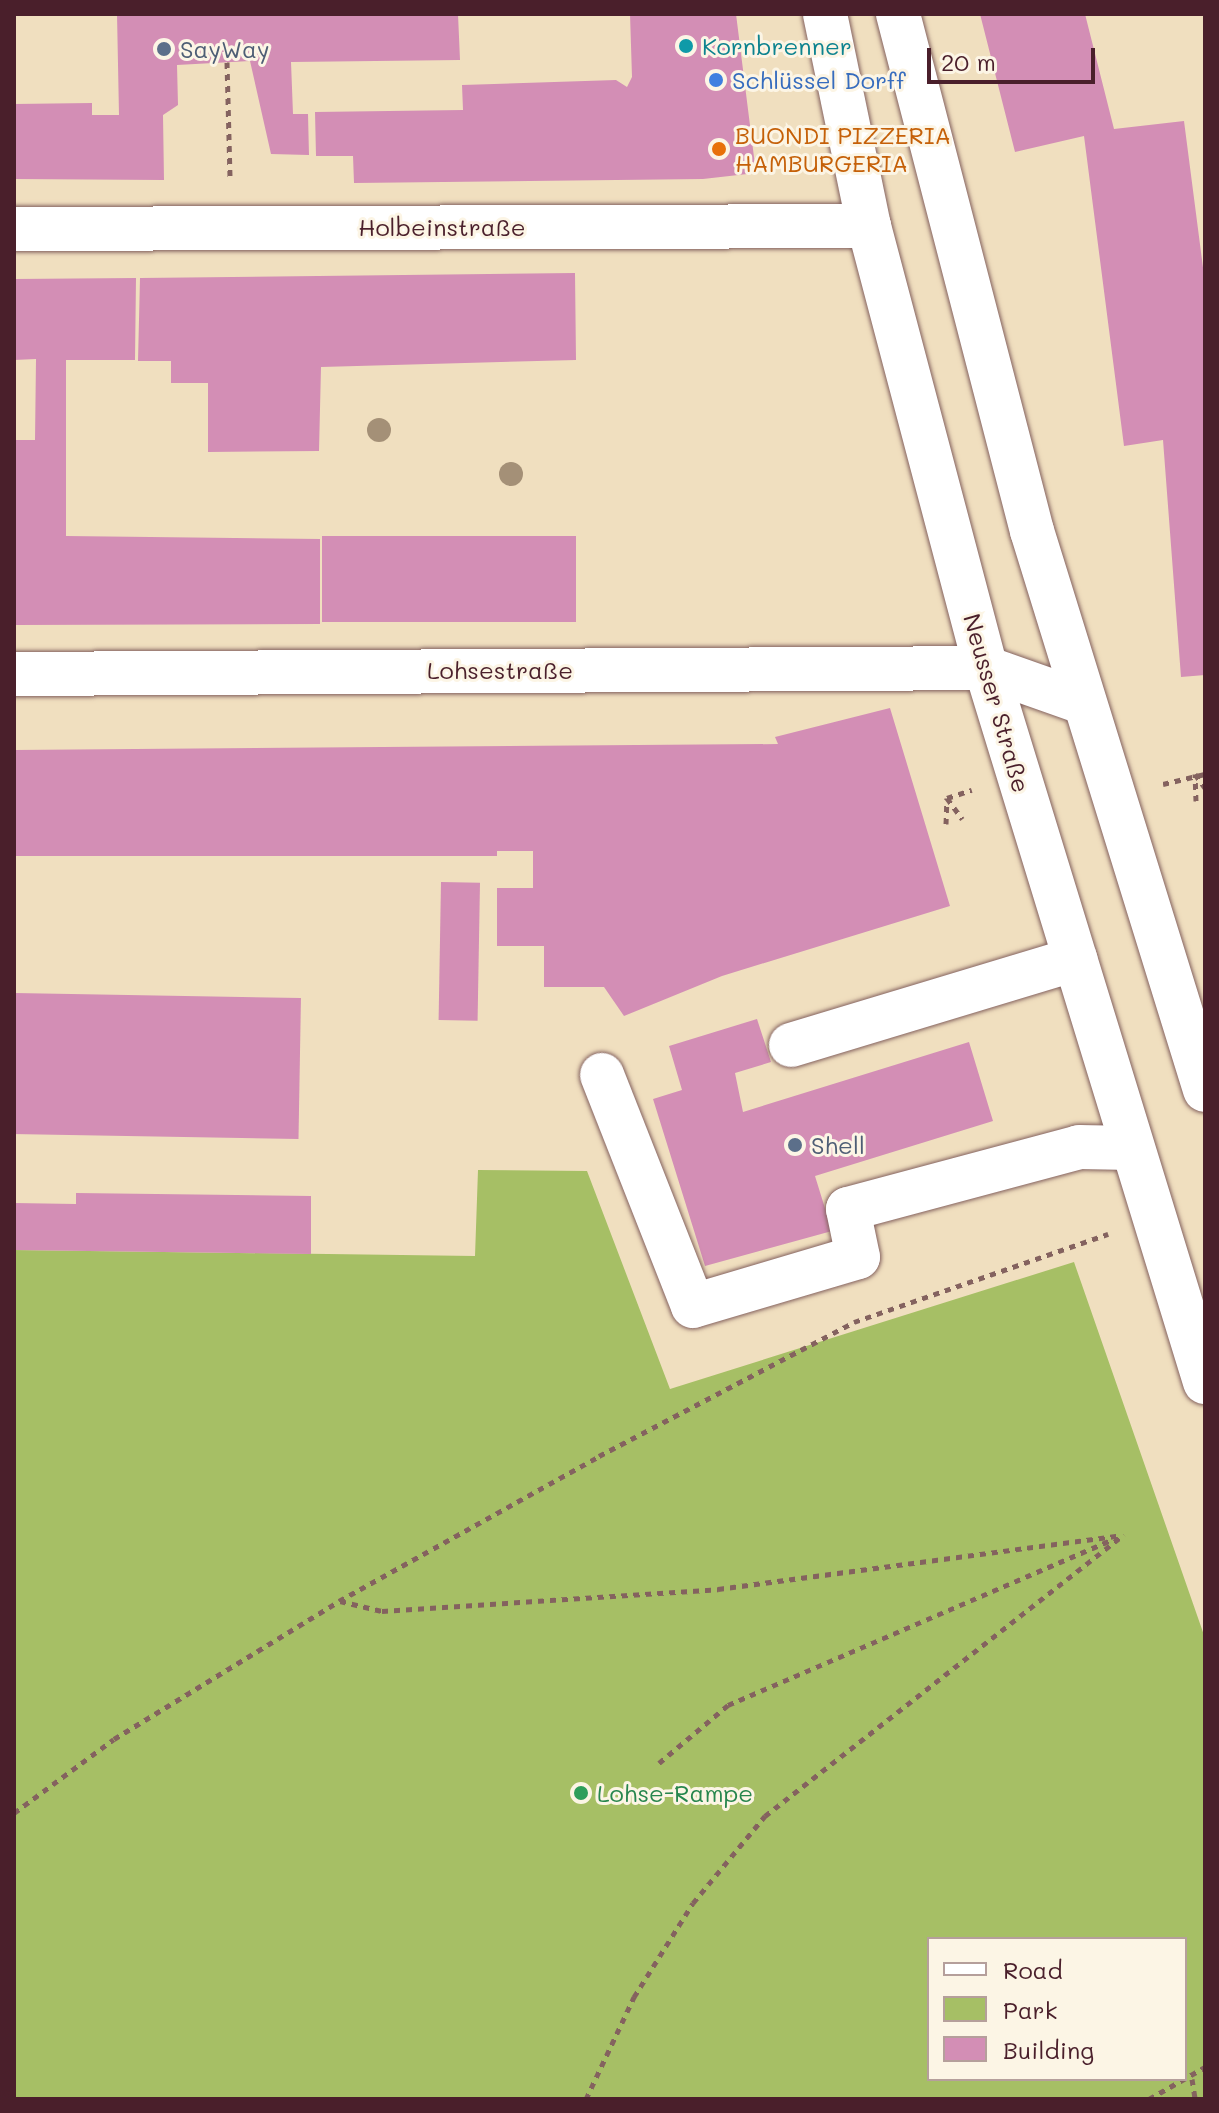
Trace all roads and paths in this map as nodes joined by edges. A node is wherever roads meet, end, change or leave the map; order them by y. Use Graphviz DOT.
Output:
graph roads {
  1 [pos="825,14"];
  2 [pos="898,14"];
  3 [pos="227,62"];
  4 [pos="869,226"];
  5 [pos="231,228"];
  6 [pos="14,229"];
  7 [pos="986,668"];
  8 [pos="14,674"];
  9 [pos="1082,702"];
  10 [pos="1205,788"];
  11 [pos="1196,801"];
  12 [pos="962,819"];
  13 [pos="946,824"];
  14 [pos="1075,959"];
  15 [pos="791,1045"];
  16 [pos="602,1075"];
  17 [pos="1205,1090"];
  18 [pos="1132,1148"];
  19 [pos="1154,1219"];
  20 [pos="1205,1382"];
  21 [pos="1124,1535"];
  22 [pos="339,1601"];
  23 [pos="659,1763"];
  24 [pos="14,1813"];
  25 [pos="1205,2067"];
  26 [pos="1192,2079"];
  27 [pos="586,2099"];
  28 [pos="1149,2099"];
  29 [pos="1195,2099"];
  1 -- 4 [label="main road, Neusser Straße"];
  2 -- 9 [label="main road"];
  3 -- 5 [label="path"];
  4 -- 5 [label="main road, Holbeinstraße"];
  4 -- 7 [label="main road, Neusser Straße"];
  5 -- 6 [label="main road, Holbeinstraße"];
  7 -- 8 [label="main road, Lohsestraße"];
  7 -- 9 [label="main road, Lohsestraße"];
  7 -- 14 [label="main road, Neusser Straße"];
  9 -- 17 [label="main road"];
  10 -- 11 [label="path"];
  12 -- 13 [label="path"];
  14 -- 15 [label="main road"];
  14 -- 18 [label="main road, Neusser Straße"];
  16 -- 18 [label="main road"];
  18 -- 19 [label="main road, Neusser Straße"];
  19 -- 20 [label="main road, Neusser Straße"];
  19 -- 22 [label="path"];
  21 -- 22 [label="path"];
  21 -- 23 [label="path"];
  21 -- 27 [label="path"];
  22 -- 24 [label="path"];
  25 -- 26 [label="path"];
  26 -- 28 [label="path"];
  26 -- 29 [label="path"];
}
